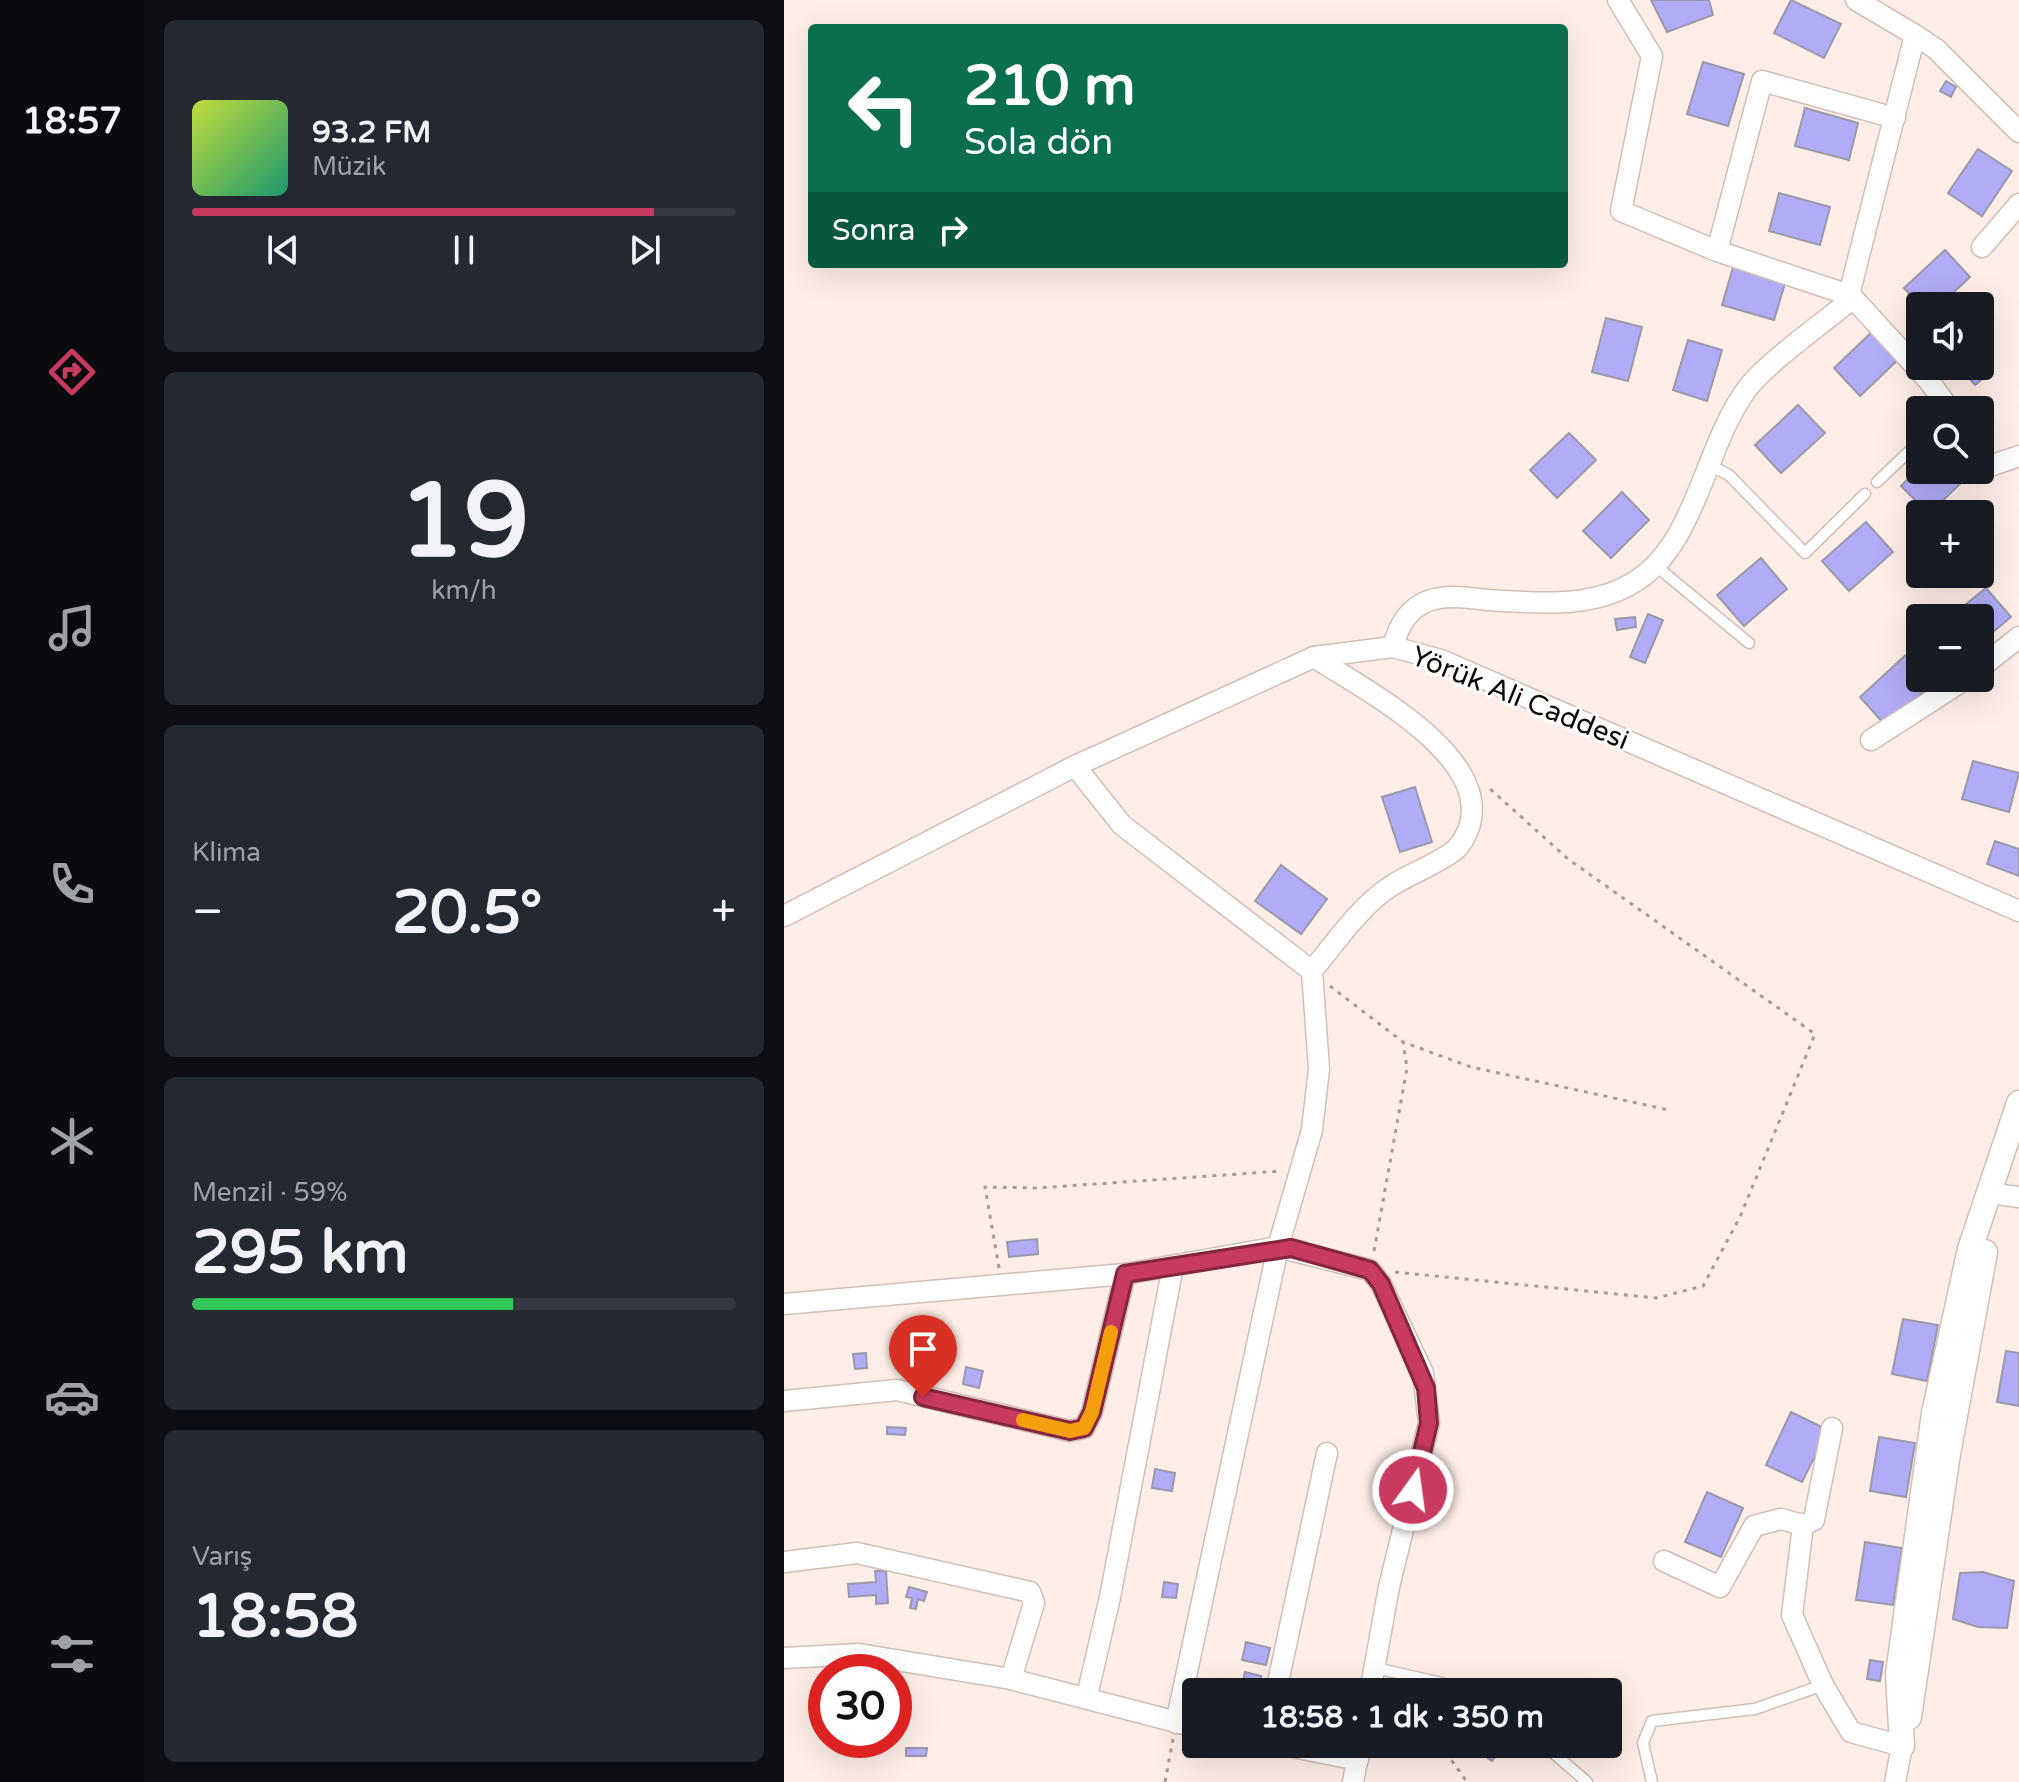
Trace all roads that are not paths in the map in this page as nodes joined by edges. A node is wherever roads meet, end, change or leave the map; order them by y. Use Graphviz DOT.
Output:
graph roads {
  1 [pos="1618,0"];
  2 [pos="1856,0"];
  3 [pos="1915,35"];
  4 [pos="1895,118"];
  5 [pos="2019,132"];
  6 [pos="2019,204"];
  7 [pos="1982,247"];
  8 [pos="1717,251"];
  9 [pos="1851,297"];
  10 [pos="1940,396"];
  11 [pos="1906,454"];
  12 [pos="2019,456"];
  13 [pos="1708,464"];
  14 [pos="1994,465"];
  15 [pos="1877,482"];
  16 [pos="1865,494"];
  17 [pos="1656,566"];
  18 [pos="2019,637"];
  19 [pos="1749,643"];
  20 [pos="1393,647"];
  21 [pos="1314,657"];
  22 [pos="1994,657"];
  23 [pos="1945,692"];
  24 [pos="1871,740"];
  25 [pos="1075,766"];
  26 [pos="2019,911"];
  27 [pos="784,916"];
  28 [pos="1312,971"];
  29 [pos="2019,1103"];
  30 [pos="2019,1146"];
  31 [pos="2011,1196"];
  32 [pos="1278,1247"];
  33 [pos="1173,1266"];
  34 [pos="1125,1274"];
  35 [pos="784,1304"];
  36 [pos="784,1401"];
  37 [pos="1832,1428"];
  38 [pos="1327,1453"];
  39 [pos="1803,1525"];
  40 [pos="1664,1561"];
  41 [pos="784,1562"];
  42 [pos="784,1658"];
  43 [pos="1375,1668"];
  44 [pos="1195,1678"];
  45 [pos="1279,1678"];
  46 [pos="1373,1678"];
  47 [pos="1420,1678"];
  48 [pos="1011,1679"];
  49 [pos="1823,1685"];
  50 [pos="1087,1696"];
  51 [pos="1182,1724"];
  52 [pos="1902,1746"];
  53 [pos="1358,1758"];
  54 [pos="1559,1758"];
  55 [pos="1353,1782"];
  56 [pos="1587,1782"];
  57 [pos="1652,1782"];
  58 [pos="1895,1782"];
  1 -- 8 [label="street"];
  2 -- 3 [label="street"];
  3 -- 4 [label="street"];
  3 -- 5 [label="street"];
  4 -- 8 [label="street"];
  4 -- 9 [label="street"];
  6 -- 7 [label="street"];
  8 -- 9 [label="street"];
  9 -- 10 [label="street"];
  9 -- 13 [label="street, Yörük Ali Caddesi"];
  11 -- 15 [label="lane"];
  12 -- 14 [label="street"];
  13 -- 16 [label="lane"];
  13 -- 17 [label="street, Yörük Ali Caddesi"];
  17 -- 19 [label="lane"];
  17 -- 20 [label="street, Yörük Ali Caddesi"];
  18 -- 22 [label="street"];
  20 -- 21 [label="street"];
  20 -- 26 [label="street, Yörük Ali Caddesi"];
  21 -- 25 [label="street"];
  21 -- 28 [label="street"];
  23 -- 24 [label="street"];
  25 -- 27 [label="street"];
  25 -- 28 [label="street"];
  28 -- 32 [label="street"];
  29 -- 52 [label="street"];
  30 -- 31 [label="street"];
  31 -- 52 [label="street"];
  32 -- 33 [label="street"];
  32 -- 43 [label="street"];
  32 -- 44 [label="street"];
  33 -- 34 [label="street"];
  33 -- 50 [label="street"];
  34 -- 35 [label="street"];
  34 -- 36 [label="street"];
  37 -- 39 [label="street"];
  38 -- 45 [label="street"];
  39 -- 40 [label="street"];
  39 -- 49 [label="street"];
  41 -- 48 [label="street"];
  42 -- 48 [label="street"];
  43 -- 46 [label="street"];
  43 -- 47 [label="lane"];
  48 -- 50 [label="street"];
  49 -- 52 [label="street"];
  49 -- 57 [label="lane"];
  50 -- 51 [label="street"];
  52 -- 58 [label="street"];
  53 -- 55 [label="street"];
  54 -- 56 [label="lane"];
}
